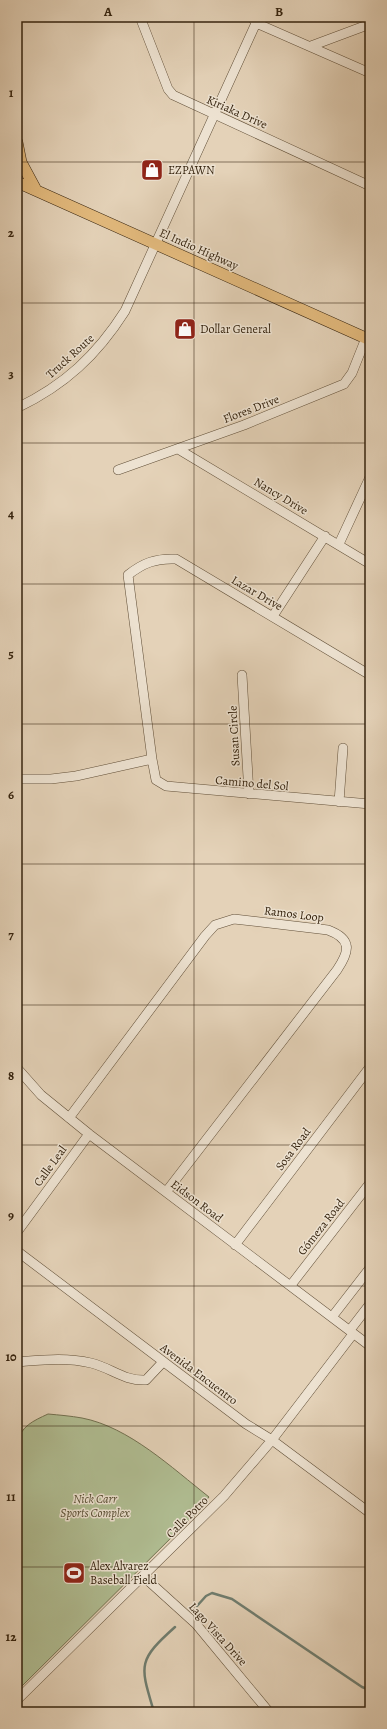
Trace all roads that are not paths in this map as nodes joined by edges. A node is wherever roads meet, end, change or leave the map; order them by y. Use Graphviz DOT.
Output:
graph roads {
  1 [pos="140,17"];
  2 [pos="254,20"];
  3 [pos="370,24"];
  4 [pos="311,46"];
  5 [pos="370,73"];
  6 [pos="214,115"];
  7 [pos="17,142"];
  8 [pos="17,182"];
  9 [pos="370,186"];
  10 [pos="35,188"];
  11 [pos="155,243"];
  12 [pos="368,339"];
  13 [pos="17,408"];
  14 [pos="178,449"];
  15 [pos="118,470"];
  16 [pos="370,477"];
  17 [pos="325,536"];
  18 [pos="339,544"];
  19 [pos="370,564"];
  20 [pos="128,575"];
  21 [pos="273,616"];
  22 [pos="242,675"];
  23 [pos="370,675"];
  24 [pos="343,748"];
  25 [pos="152,759"];
  26 [pos="17,779"];
  27 [pos="249,794"];
  28 [pos="339,802"];
  29 [pos="370,804"];
  30 [pos="370,1067"];
  31 [pos="17,1068"];
  32 [pos="69,1118"];
  33 [pos="89,1134"];
  34 [pos="370,1183"];
  35 [pos="166,1192"];
  36 [pos="17,1232"];
  37 [pos="235,1244"];
  38 [pos="17,1251"];
  39 [pos="370,1268"];
  40 [pos="291,1285"];
  41 [pos="370,1304"];
  42 [pos="332,1317"];
  43 [pos="351,1332"];
  44 [pos="370,1346"];
  45 [pos="17,1362"];
  46 [pos="163,1362"];
  47 [pos="272,1440"];
  48 [pos="370,1513"];
  49 [pos="143,1576"];
  50 [pos="17,1700"];
  51 [pos="270,1712"];
  1 -- 6 [label="street, Kiriaka Drive"];
  2 -- 4 [label="street"];
  2 -- 6 [label="street, Truck Route"];
  3 -- 4 [label="street"];
  4 -- 5 [label="street"];
  6 -- 9 [label="street, Kiriaka Drive"];
  6 -- 11 [label="street, Truck Route"];
  7 -- 10 [label="main road"];
  8 -- 10 [label="main road, El Indio Highway"];
  10 -- 11 [label="main road, El Indio Highway"];
  11 -- 12 [label="main road, El Indio Highway"];
  11 -- 13 [label="street, Truck Route"];
  12 -- 14 [label="street, Flores Drive"];
  14 -- 15 [label="street, Flores Drive"];
  14 -- 17 [label="street, Nancy Drive"];
  16 -- 18 [label="street"];
  17 -- 18 [label="street, Nancy Drive"];
  17 -- 21 [label="street"];
  18 -- 19 [label="street, Nancy Drive"];
  20 -- 21 [label="street, Lazar Drive"];
  20 -- 25 [label="street, Camino del Sol"];
  21 -- 23 [label="street, Lazar Drive"];
  22 -- 27 [label="street, Susan Circle"];
  24 -- 28 [label="street"];
  25 -- 26 [label="street"];
  25 -- 27 [label="street, Camino del Sol"];
  27 -- 28 [label="street, Camino del Sol"];
  28 -- 29 [label="street, Camino del Sol"];
  30 -- 37 [label="street, Sosa Road"];
  31 -- 32 [label="street, Eidson Road"];
  32 -- 33 [label="street, Eidson Road"];
  32 -- 35 [label="street, Ramos Loop"];
  33 -- 35 [label="street, Eidson Road"];
  33 -- 36 [label="street, Calle Leal"];
  34 -- 40 [label="street, Gómeza Road"];
  35 -- 37 [label="street, Eidson Road"];
  37 -- 40 [label="street, Eidson Road"];
  38 -- 46 [label="street, Avenida Encuentro"];
  39 -- 42 [label="street"];
  40 -- 42 [label="street, Eidson Road"];
  41 -- 43 [label="street, Calle Potro"];
  42 -- 43 [label="street, Eidson Road"];
  43 -- 44 [label="street, Eidson Road"];
  43 -- 47 [label="street, Calle Potro"];
  45 -- 46 [label="street"];
  46 -- 47 [label="street, Avenida Encuentro"];
  47 -- 48 [label="street, Avenida Encuentro"];
  47 -- 49 [label="street, Calle Potro"];
  49 -- 50 [label="street, Calle Potro"];
  49 -- 51 [label="street, Lago Vista Drive"];
}
